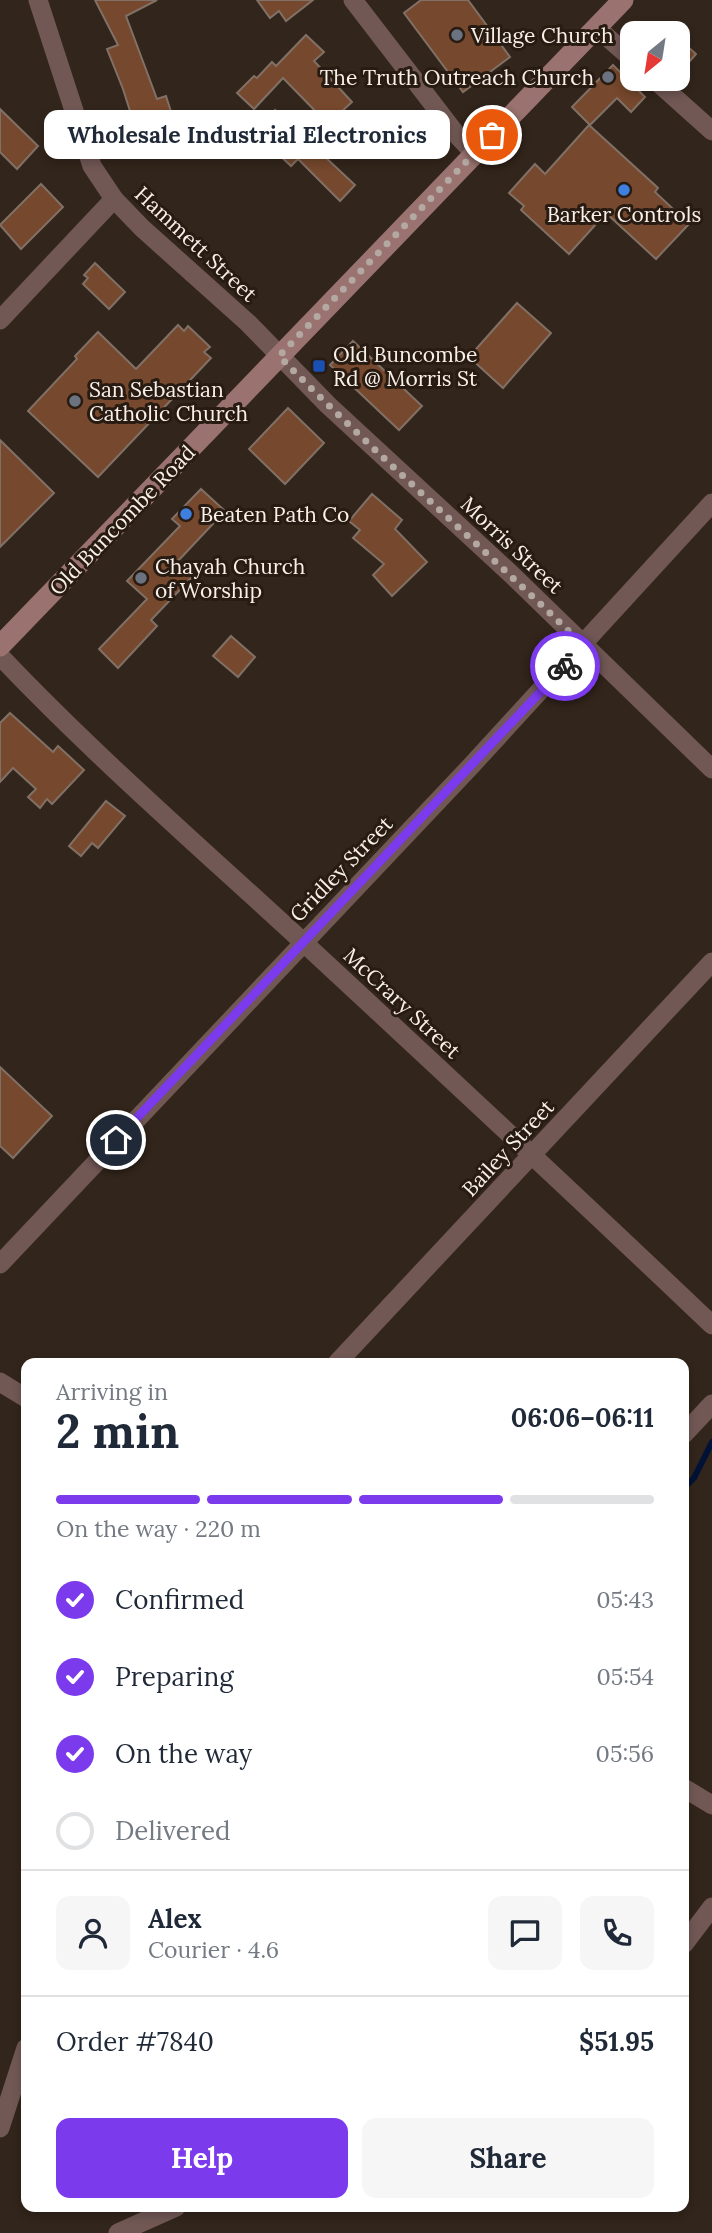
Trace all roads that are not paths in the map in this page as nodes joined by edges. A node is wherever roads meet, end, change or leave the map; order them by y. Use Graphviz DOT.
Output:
graph roads {
  1 [pos="38,0"];
  2 [pos="353,0"];
  3 [pos="623,0"];
  4 [pos="597,28"];
  5 [pos="620,48"];
  6 [pos="667,91"];
  7 [pos="712,131"];
  8 [pos="474,153"];
  9 [pos="114,199"];
  10 [pos="0,320"];
  11 [pos="279,356"];
  12 [pos="712,503"];
  13 [pos="583,645"];
  14 [pos="0,646"];
  15 [pos="0,656"];
  16 [pos="712,769"];
  17 [pos="303,942"];
  18 [pos="712,962"];
  19 [pos="532,1156"];
  20 [pos="0,1264"];
  21 [pos="712,1325"];
  22 [pos="342,1358"];
  23 [pos="0,1382"];
  24 [pos="21,1395"];
  25 [pos="712,1404"];
  26 [pos="689,1429"];
  27 [pos="689,1791"];
  28 [pos="712,1805"];
  29 [pos="712,1907"];
  30 [pos="689,1937"];
  31 [pos="21,2063"];
  32 [pos="0,2128"];
  33 [pos="165,2212"];
  34 [pos="118,2233"];
  1 -- 9 [label="street, Hammett Street"];
  2 -- 8 [label="street"];
  3 -- 4 [label="street, Old Buncombe Road"];
  4 -- 5 [label="street"];
  4 -- 8 [label="street, Old Buncombe Road"];
  6 -- 7 [label="street"];
  8 -- 11 [label="street, Old Buncombe Road"];
  9 -- 10 [label="street"];
  9 -- 11 [label="street, Hammett Street"];
  11 -- 13 [label="street, Morris Street"];
  11 -- 14 [label="street, Old Buncombe Road"];
  12 -- 13 [label="street, Gridley Street"];
  13 -- 16 [label="street, Morris Street"];
  13 -- 17 [label="street, Gridley Street"];
  15 -- 17 [label="street, McCrary Street"];
  17 -- 19 [label="street, McCrary Street"];
  17 -- 20 [label="street, Gridley Street"];
  18 -- 19 [label="street, Bailey Street"];
  19 -- 21 [label="street, McCrary Street"];
  19 -- 22 [label="street, Bailey Street"];
  23 -- 24 [label="street"];
  25 -- 26 [label="street"];
  27 -- 28 [label="street"];
  29 -- 30 [label="street"];
  31 -- 32 [label="street"];
  33 -- 34 [label="street"];
}
